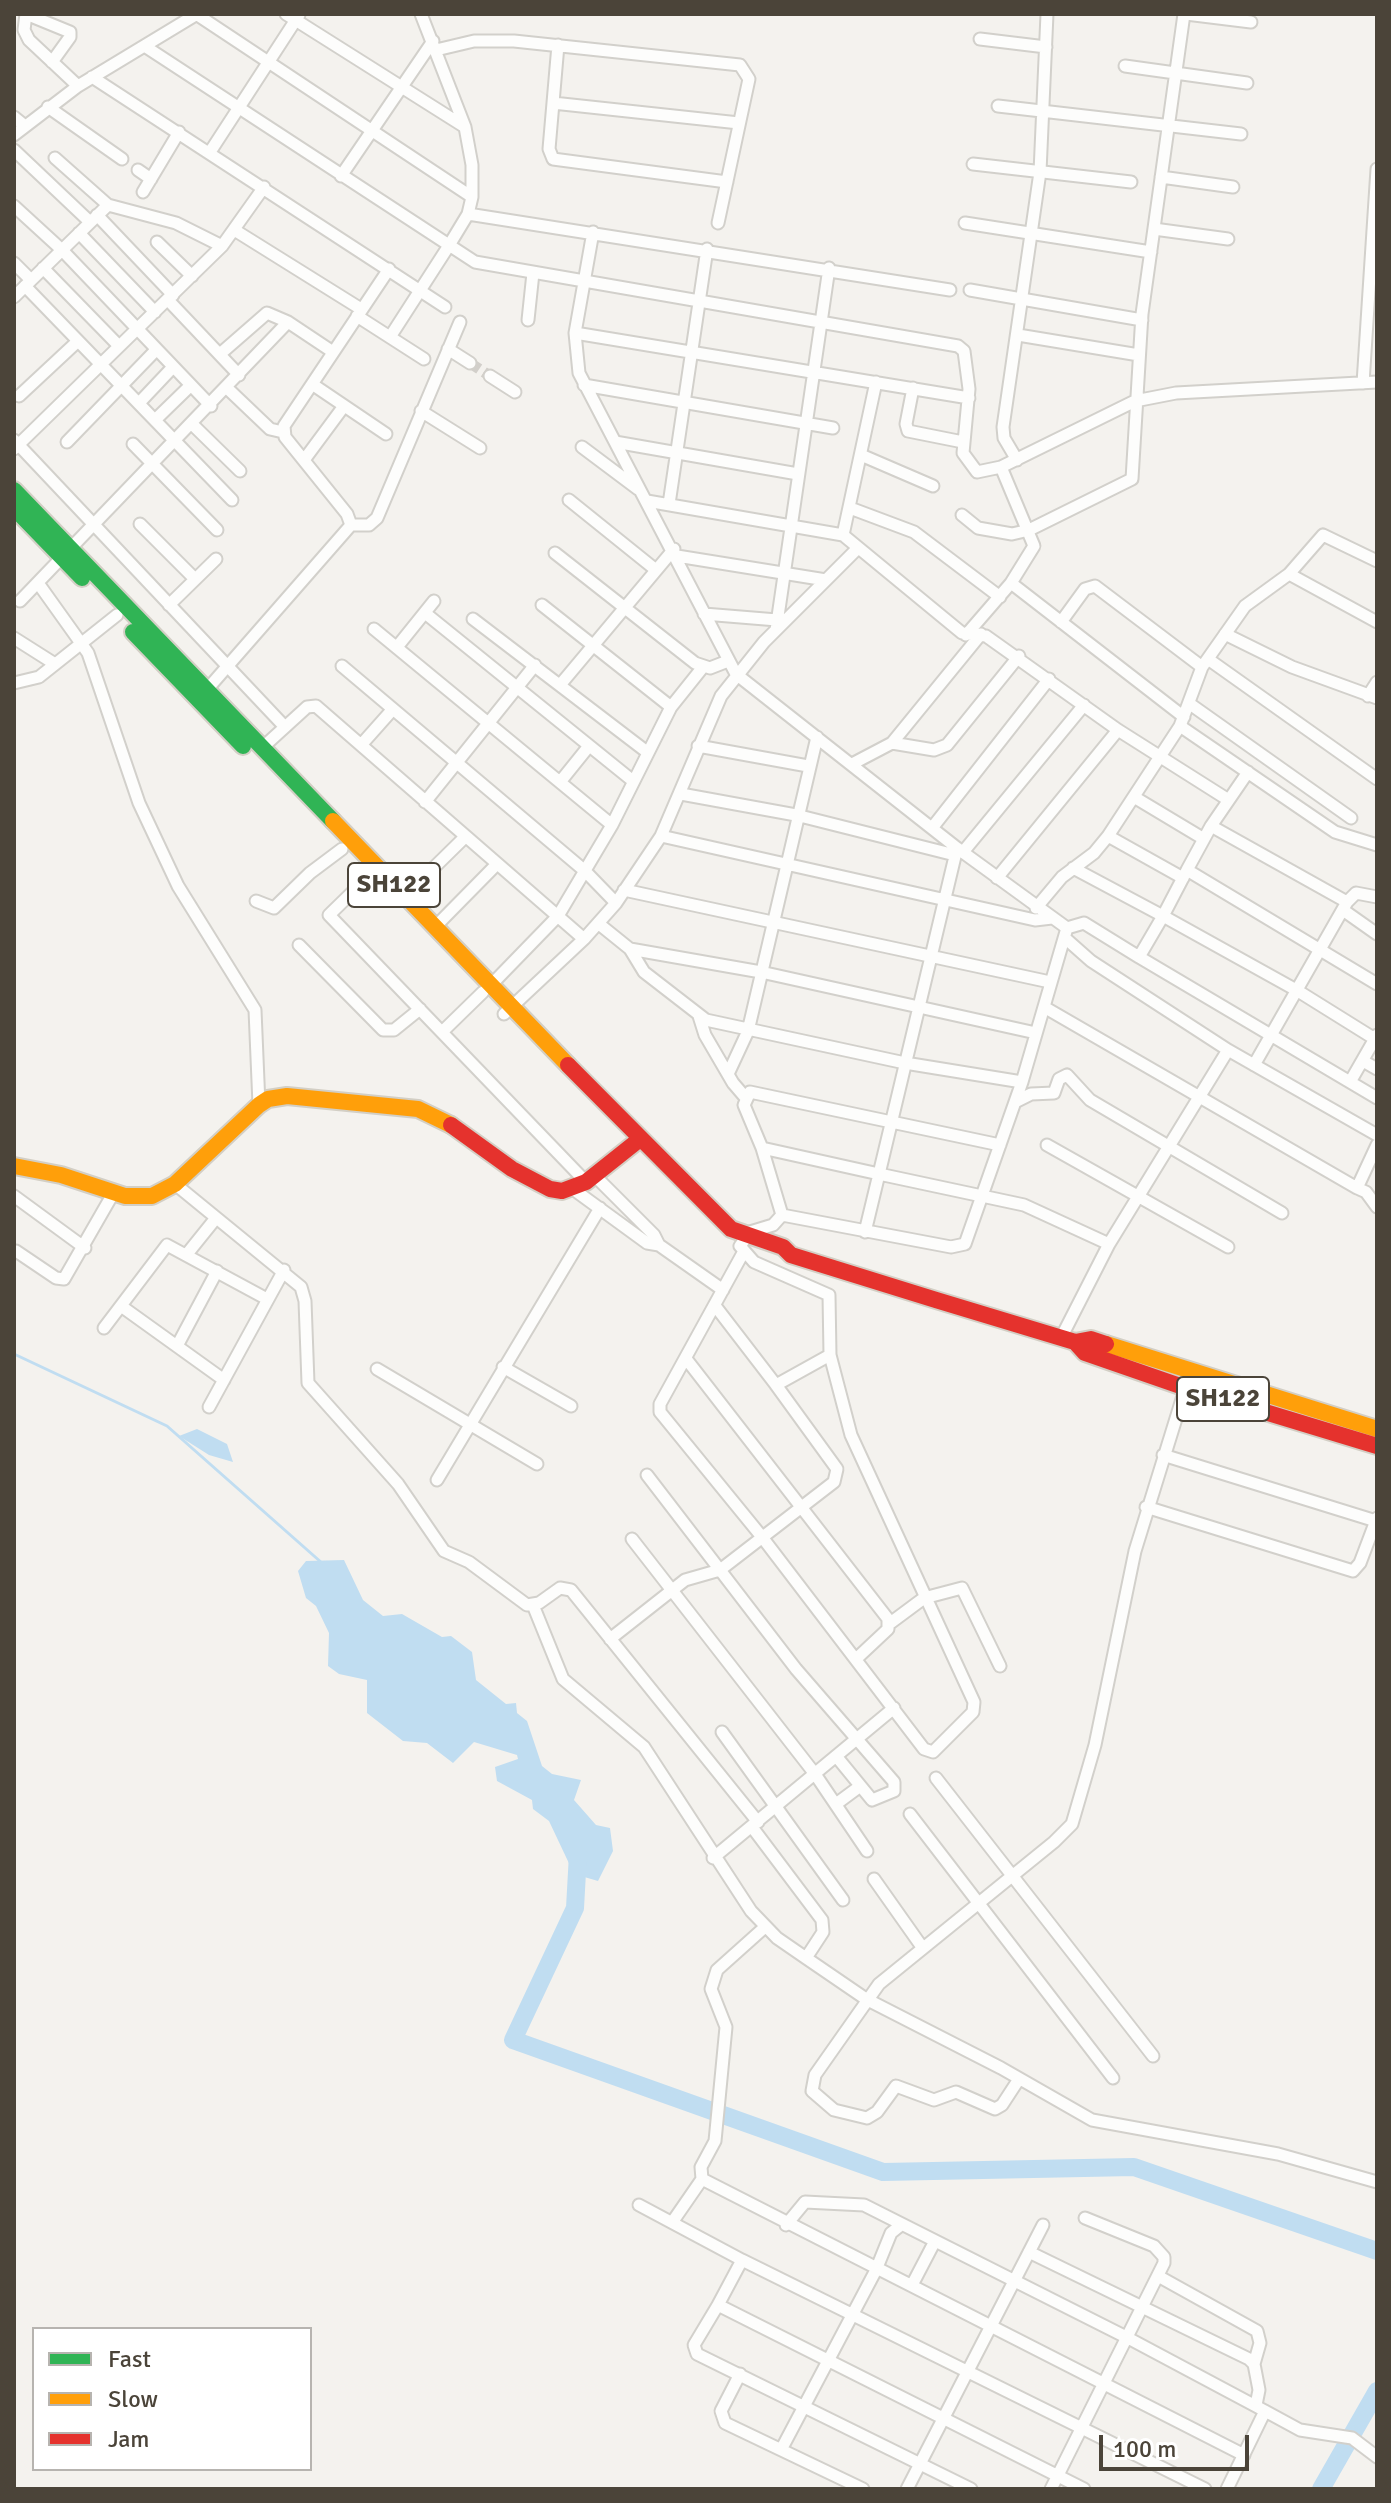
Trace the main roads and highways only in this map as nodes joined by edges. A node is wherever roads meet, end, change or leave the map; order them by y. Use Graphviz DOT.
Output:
graph roads {
  1 [pos="14,490"];
  2 [pos="14,508"];
  3 [pos="66,553"];
  4 [pos="202,694"];
  5 [pos="319,816"];
  6 [pos="487,989"];
  7 [pos="635,1142"];
  8 [pos="14,1166"];
  9 [pos="1068,1340"];
  10 [pos="1377,1429"];
  11 [pos="1377,1446"];
  1 -- 3 [label="main road, SH122"];
  2 -- 3 [label="main road, SH122"];
  3 -- 4 [label="main road, SH122"];
  3 -- 4 [label="main road, SH122"];
  4 -- 5 [label="main road, SH122"];
  4 -- 5 [label="main road, SH122"];
  5 -- 6 [label="main road, SH122"];
  5 -- 6 [label="main road, SH122"];
  6 -- 7 [label="main road, SH122"];
  7 -- 8 [label="main road"];
  7 -- 9 [label="main road, SH122"];
  9 -- 10 [label="main road, SH122"];
  9 -- 11 [label="main road, SH122"];
}
